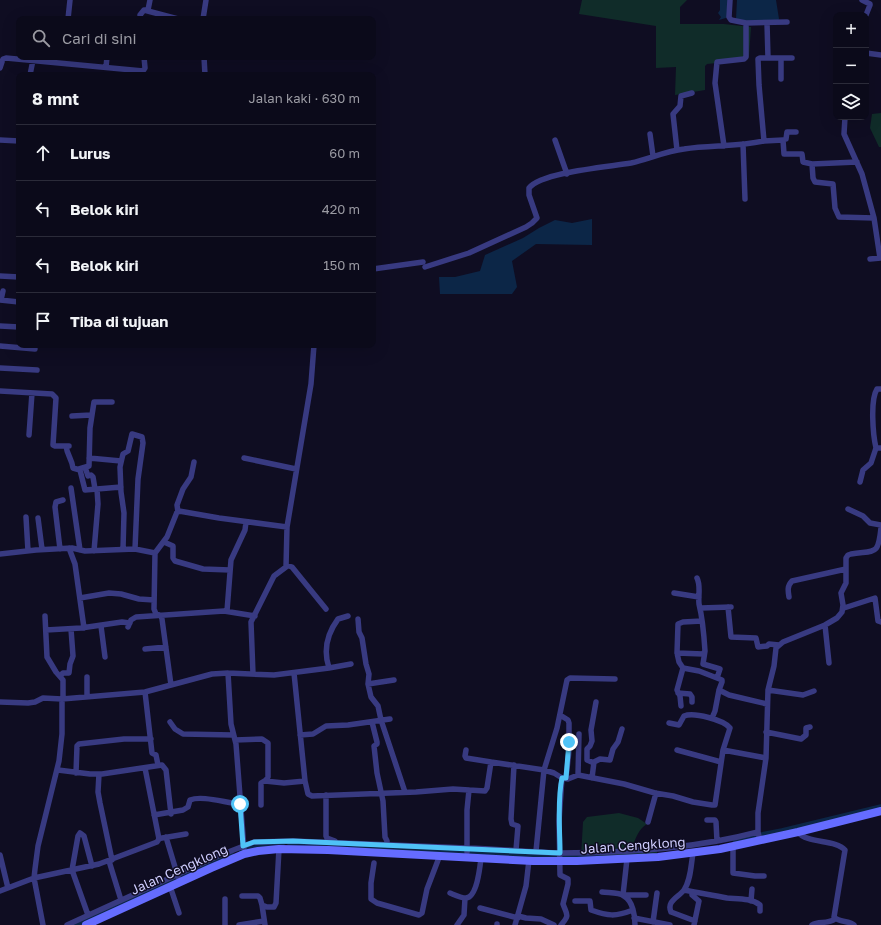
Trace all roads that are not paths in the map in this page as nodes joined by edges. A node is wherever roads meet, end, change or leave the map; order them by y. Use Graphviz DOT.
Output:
graph roads {
  1 [pos="70,0"];
  2 [pos="150,0"];
  3 [pos="206,0"];
  4 [pos="730,0"];
  5 [pos="862,0"];
  6 [pos="148,10"];
  7 [pos="867,12"];
  8 [pos="68,16"];
  9 [pos="141,16"];
  10 [pos="168,16"];
  11 [pos="203,16"];
  12 [pos="787,22"];
  13 [pos="746,23"];
  14 [pos="767,23"];
  15 [pos="869,53"];
  16 [pos="881,55"];
  17 [pos="768,58"];
  18 [pos="781,58"];
  19 [pos="792,58"];
  20 [pos="16,59"];
  21 [pos="32,60"];
  22 [pos="64,60"];
  23 [pos="107,60"];
  24 [pos="144,60"];
  25 [pos="204,60"];
  26 [pos="106,67"];
  27 [pos="0,68"];
  28 [pos="114,68"];
  29 [pos="30,72"];
  30 [pos="113,72"];
  31 [pos="205,72"];
  32 [pos="782,79"];
  33 [pos="692,93"];
  34 [pos="845,120"];
  35 [pos="796,132"];
  36 [pos="650,134"];
  37 [pos="0,140"];
  38 [pos="555,140"];
  39 [pos="783,140"];
  40 [pos="16,141"];
  41 [pos="764,141"];
  42 [pos="743,144"];
  43 [pos="724,146"];
  44 [pos="677,150"];
  45 [pos="653,156"];
  46 [pos="857,162"];
  47 [pos="812,164"];
  48 [pos="567,174"];
  49 [pos="745,199"];
  50 [pos="874,218"];
  51 [pos="880,258"];
  52 [pos="870,259"];
  53 [pos="376,269"];
  54 [pos="0,276"];
  55 [pos="16,277"];
  56 [pos="3,290"];
  57 [pos="0,300"];
  58 [pos="16,302"];
  59 [pos="0,326"];
  60 [pos="16,326"];
  61 [pos="0,346"];
  62 [pos="16,347"];
  63 [pos="23,348"];
  64 [pos="314,348"];
  65 [pos="34,349"];
  66 [pos="0,368"];
  67 [pos="37,370"];
  68 [pos="881,389"];
  69 [pos="0,391"];
  70 [pos="32,393"];
  71 [pos="112,402"];
  72 [pos="91,415"];
  73 [pos="72,416"];
  74 [pos="29,435"];
  75 [pos="879,448"];
  76 [pos="89,458"];
  77 [pos="244,458"];
  78 [pos="121,461"];
  79 [pos="194,462"];
  80 [pos="86,467"];
  81 [pos="79,469"];
  82 [pos="296,469"];
  83 [pos="860,482"];
  84 [pos="121,487"];
  85 [pos="71,488"];
  86 [pos="96,489"];
  87 [pos="63,500"];
  88 [pos="848,509"];
  89 [pos="178,512"];
  90 [pos="26,517"];
  91 [pos="38,518"];
  92 [pos="246,522"];
  93 [pos="881,526"];
  94 [pos="287,527"];
  95 [pos="164,542"];
  96 [pos="69,548"];
  97 [pos="60,549"];
  98 [pos="123,549"];
  99 [pos="135,549"];
  100 [pos="42,550"];
  101 [pos="80,550"];
  102 [pos="28,551"];
  103 [pos="94,551"];
  104 [pos="155,553"];
  105 [pos="0,554"];
  106 [pos="286,564"];
  107 [pos="846,569"];
  108 [pos="230,570"];
  109 [pos="696,578"];
  110 [pos="674,593"];
  111 [pos="699,597"];
  112 [pos="789,597"];
  113 [pos="80,598"];
  114 [pos="154,600"];
  115 [pos="701,608"];
  116 [pos="844,608"];
  117 [pos="326,609"];
  118 [pos="227,611"];
  119 [pos="45,616"];
  120 [pos="161,616"];
  121 [pos="255,616"];
  122 [pos="348,616"];
  123 [pos="358,619"];
  124 [pos="702,621"];
  125 [pos="881,622"];
  126 [pos="825,625"];
  127 [pos="101,626"];
  128 [pos="84,628"];
  129 [pos="71,629"];
  130 [pos="46,630"];
  131 [pos="779,645"];
  132 [pos="166,647"];
  133 [pos="145,649"];
  134 [pos="704,651"];
  135 [pos="677,653"];
  136 [pos="105,657"];
  137 [pos="829,663"];
  138 [pos="351,664"];
  139 [pos="329,668"];
  140 [pos="683,668"];
  141 [pos="228,673"];
  142 [pos="294,673"];
  143 [pos="253,674"];
  144 [pos="60,676"];
  145 [pos="87,677"];
  146 [pos="717,678"];
  147 [pos="615,679"];
  148 [pos="394,680"];
  149 [pos="368,684"];
  150 [pos="171,686"];
  151 [pos="719,690"];
  152 [pos="768,690"];
  153 [pos="145,692"];
  154 [pos="814,692"];
  155 [pos="678,693"];
  156 [pos="87,696"];
  157 [pos="62,698"];
  158 [pos="0,702"];
  159 [pos="596,702"];
  160 [pos="692,702"];
  161 [pos="767,704"];
  162 [pos="681,706"];
  163 [pos="560,715"];
  164 [pos="712,718"];
  165 [pos="390,719"];
  166 [pos="381,720"];
  167 [pos="170,722"];
  168 [pos="372,722"];
  169 [pos="669,723"];
  170 [pos="810,727"];
  171 [pos="622,729"];
  172 [pos="766,732"];
  173 [pos="578,734"];
  174 [pos="300,735"];
  175 [pos="234,738"];
  176 [pos="151,739"];
  177 [pos="466,750"];
  178 [pos="677,750"];
  179 [pos="723,750"];
  180 [pos="766,758"];
  181 [pos="491,762"];
  182 [pos="721,762"];
  183 [pos="594,764"];
  184 [pos="158,765"];
  185 [pos="514,765"];
  186 [pos="145,768"];
  187 [pos="58,770"];
  188 [pos="544,770"];
  189 [pos="76,773"];
  190 [pos="99,774"];
  191 [pos="578,775"];
  192 [pos="564,778"];
  193 [pos="592,778"];
  194 [pos="265,781"];
  195 [pos="305,781"];
  196 [pos="469,790"];
  197 [pos="405,792"];
  198 [pos="382,793"];
  199 [pos="656,793"];
  200 [pos="326,795"];
  201 [pos="240,804"];
  202 [pos="261,805"];
  203 [pos="881,811"];
  204 [pos="171,814"];
  205 [pos="154,815"];
  206 [pos="707,820"];
  207 [pos="648,822"];
  208 [pos="798,832"];
  209 [pos="186,834"];
  210 [pos="166,837"];
  211 [pos="759,837"];
  212 [pos="159,839"];
  213 [pos="340,843"];
  214 [pos="719,844"];
  215 [pos="732,847"];
  216 [pos="383,848"];
  217 [pos="279,849"];
  218 [pos="244,850"];
  219 [pos="397,850"];
  220 [pos="516,850"];
  221 [pos="683,850"];
  222 [pos="467,852"];
  223 [pos="658,853"];
  224 [pos="693,853"];
  225 [pos="0,855"];
  226 [pos="440,855"];
  227 [pos="533,855"];
  228 [pos="561,856"];
  229 [pos="481,858"];
  230 [pos="626,859"];
  231 [pos="110,861"];
  232 [pos="374,863"];
  233 [pos="92,866"];
  234 [pos="72,870"];
  235 [pos="764,876"];
  236 [pos="34,878"];
  237 [pos="178,878"];
  238 [pos="170,886"];
  239 [pos="8,888"];
  240 [pos="154,889"];
  241 [pos="752,889"];
  242 [pos="684,890"];
  243 [pos="0,891"];
  244 [pos="602,892"];
  245 [pos="692,892"];
  246 [pos="450,893"];
  247 [pos="657,893"];
  248 [pos="623,895"];
  249 [pos="646,895"];
  250 [pos="242,896"];
  251 [pos="465,898"];
  252 [pos="225,899"];
  253 [pos="575,900"];
  254 [pos="751,901"];
  255 [pos="120,904"];
  256 [pos="262,905"];
  257 [pos="480,908"];
  258 [pos="633,910"];
  259 [pos="760,912"];
  260 [pos="179,913"];
  261 [pos="88,915"];
  262 [pos="518,917"];
  263 [pos="634,918"];
  264 [pos="835,919"];
  265 [pos="653,922"];
  266 [pos="264,923"];
  267 [pos="694,923"];
  268 [pos="43,925"];
  269 [pos="68,925"];
  270 [pos="86,925"];
  271 [pos="225,925"];
  272 [pos="239,925"];
  273 [pos="457,925"];
  274 [pos="515,925"];
  275 [pos="554,925"];
  276 [pos="561,925"];
  277 [pos="635,925"];
  278 [pos="670,925"];
  279 [pos="812,925"];
  280 [pos="854,925"];
  1 -- 8 [label="street"];
  2 -- 6 [label="street"];
  3 -- 11 [label="street"];
  4 -- 13 [label="street"];
  5 -- 7 [label="street"];
  6 -- 9 [label="street"];
  6 -- 10 [label="street"];
  12 -- 14 [label="street"];
  13 -- 14 [label="street"];
  13 -- 43 [label="street"];
  14 -- 17 [label="street"];
  15 -- 16 [label="street"];
  17 -- 18 [label="street"];
  17 -- 41 [label="street"];
  18 -- 19 [label="street"];
  18 -- 32 [label="street"];
  20 -- 27 [label="street"];
  21 -- 22 [label="street"];
  21 -- 29 [label="street"];
  22 -- 26 [label="street"];
  23 -- 26 [label="street"];
  24 -- 28 [label="street"];
  25 -- 31 [label="street"];
  26 -- 28 [label="street"];
  28 -- 30 [label="street"];
  33 -- 44 [label="street"];
  34 -- 46 [label="street"];
  35 -- 39 [label="street"];
  36 -- 45 [label="street"];
  37 -- 40 [label="street"];
  38 -- 48 [label="street"];
  39 -- 41 [label="street"];
  39 -- 47 [label="street"];
  41 -- 42 [label="street"];
  42 -- 43 [label="street"];
  42 -- 49 [label="street"];
  43 -- 44 [label="street"];
  44 -- 45 [label="street"];
  45 -- 48 [label="street"];
  46 -- 47 [label="street"];
  46 -- 50 [label="street"];
  47 -- 50 [label="street"];
  48 -- 53 [label="street"];
  50 -- 51 [label="street"];
  51 -- 52 [label="street"];
  54 -- 55 [label="street"];
  56 -- 57 [label="street"];
  57 -- 58 [label="street"];
  59 -- 60 [label="street"];
  61 -- 62 [label="street"];
  63 -- 65 [label="street"];
  64 -- 82 [label="street"];
  66 -- 67 [label="street"];
  68 -- 75 [label="street"];
  69 -- 70 [label="street"];
  70 -- 74 [label="street"];
  70 -- 81 [label="street"];
  71 -- 72 [label="street"];
  72 -- 73 [label="street"];
  72 -- 76 [label="street"];
  75 -- 83 [label="street"];
  76 -- 78 [label="street"];
  76 -- 80 [label="street"];
  77 -- 82 [label="street"];
  78 -- 84 [label="street"];
  78 -- 99 [label="street"];
  79 -- 89 [label="street"];
  80 -- 81 [label="street"];
  80 -- 86 [label="street"];
  81 -- 86 [label="street"];
  82 -- 94 [label="street"];
  84 -- 86 [label="street"];
  84 -- 98 [label="street"];
  85 -- 101 [label="street"];
  86 -- 103 [label="street"];
  87 -- 97 [label="street"];
  88 -- 93 [label="street"];
  89 -- 92 [label="street"];
  89 -- 95 [label="street"];
  90 -- 102 [label="street"];
  91 -- 100 [label="street"];
  92 -- 94 [label="street"];
  92 -- 108 [label="street"];
  93 -- 107 [label="street"];
  94 -- 106 [label="street"];
  95 -- 104 [label="street"];
  95 -- 108 [label="street"];
  96 -- 97 [label="street"];
  96 -- 101 [label="street"];
  96 -- 113 [label="street"];
  97 -- 100 [label="street"];
  98 -- 99 [label="street"];
  98 -- 103 [label="street"];
  99 -- 104 [label="street"];
  100 -- 102 [label="street"];
  101 -- 103 [label="street"];
  102 -- 105 [label="street"];
  104 -- 114 [label="street"];
  106 -- 117 [label="street"];
  106 -- 121 [label="street"];
  107 -- 112 [label="street"];
  107 -- 116 [label="street"];
  108 -- 118 [label="street"];
  109 -- 111 [label="street"];
  110 -- 111 [label="street"];
  111 -- 115 [label="street"];
  113 -- 114 [label="street"];
  113 -- 128 [label="street"];
  114 -- 120 [label="street"];
  115 -- 124 [label="street"];
  115 -- 131 [label="street"];
  116 -- 125 [label="street"];
  116 -- 126 [label="street"];
  118 -- 120 [label="street"];
  118 -- 121 [label="street"];
  119 -- 130 [label="street"];
  120 -- 127 [label="street"];
  120 -- 132 [label="street"];
  121 -- 143 [label="street"];
  122 -- 139 [label="street"];
  123 -- 149 [label="street"];
  124 -- 134 [label="street"];
  124 -- 135 [label="street"];
  126 -- 131 [label="street"];
  126 -- 137 [label="street"];
  127 -- 128 [label="street"];
  127 -- 136 [label="street"];
  128 -- 129 [label="street"];
  129 -- 130 [label="street"];
  129 -- 144 [label="street"];
  130 -- 144 [label="street"];
  131 -- 152 [label="street"];
  132 -- 133 [label="street"];
  132 -- 150 [label="street"];
  134 -- 135 [label="street"];
  134 -- 146 [label="street"];
  135 -- 140 [label="street"];
  138 -- 139 [label="street"];
  139 -- 142 [label="street"];
  140 -- 146 [label="street"];
  140 -- 155 [label="street"];
  141 -- 143 [label="street"];
  141 -- 150 [label="street"];
  141 -- 175 [label="street"];
  142 -- 143 [label="street"];
  142 -- 174 [label="street"];
  144 -- 157 [label="street"];
  145 -- 156 [label="street"];
  146 -- 151 [label="street"];
  147 -- 163 [label="street"];
  148 -- 149 [label="street"];
  149 -- 166 [label="street"];
  150 -- 153 [label="street"];
  151 -- 161 [label="street"];
  151 -- 164 [label="street"];
  152 -- 154 [label="street"];
  152 -- 161 [label="street"];
  153 -- 156 [label="street"];
  153 -- 176 [label="street"];
  155 -- 160 [label="street"];
  155 -- 162 [label="street"];
  156 -- 157 [label="street"];
  157 -- 158 [label="street"];
  157 -- 187 [label="street"];
  159 -- 183 [label="street"];
  161 -- 172 [label="street"];
  163 -- 188 [label="street"];
  163 -- 192 [label="street"];
  164 -- 169 [label="street"];
  164 -- 179 [label="street"];
  165 -- 166 [label="street"];
  166 -- 168 [label="street"];
  166 -- 197 [label="street"];
  167 -- 175 [label="street"];
  168 -- 174 [label="street"];
  168 -- 198 [label="street"];
  170 -- 172 [label="street"];
  171 -- 183 [label="street"];
  172 -- 180 [label="street"];
  173 -- 191 [label="street"];
  174 -- 195 [label="street"];
  175 -- 194 [label="street"];
  175 -- 201 [label="street"];
  176 -- 184 [label="street"];
  176 -- 189 [label="street"];
  177 -- 181 [label="street"];
  178 -- 182 [label="street"];
  179 -- 180 [label="street"];
  179 -- 182 [label="street"];
  180 -- 211 [label="street"];
  181 -- 185 [label="street"];
  181 -- 196 [label="street"];
  182 -- 199 [label="street"];
  183 -- 193 [label="street"];
  184 -- 186 [label="street"];
  184 -- 204 [label="street"];
  185 -- 188 [label="street"];
  185 -- 220 [label="street"];
  186 -- 190 [label="street"];
  186 -- 205 [label="street"];
  187 -- 189 [label="street"];
  187 -- 236 [label="street"];
  188 -- 192 [label="street"];
  188 -- 227 [label="street"];
  189 -- 190 [label="street"];
  190 -- 231 [label="street"];
  191 -- 192 [label="street"];
  191 -- 193 [label="street"];
  192 -- 228 [label="street"];
  193 -- 199 [label="street"];
  194 -- 195 [label="street"];
  194 -- 202 [label="street"];
  195 -- 200 [label="street"];
  196 -- 197 [label="street"];
  196 -- 222 [label="street"];
  197 -- 198 [label="street"];
  198 -- 200 [label="street"];
  198 -- 216 [label="street"];
  199 -- 207 [label="street"];
  200 -- 213 [label="street"];
  201 -- 204 [label="street"];
  201 -- 218 [label="street"];
  203 -- 208 [label="main road, Jalan Cengklong"];
  204 -- 205 [label="street"];
  205 -- 212 [label="street"];
  206 -- 214 [label="street"];
  208 -- 211 [label="main road, Jalan Cengklong"];
  208 -- 264 [label="street"];
  209 -- 210 [label="street"];
  210 -- 212 [label="street"];
  210 -- 237 [label="street"];
  211 -- 214 [label="street"];
  211 -- 215 [label="main road, Jalan Cengklong"];
  212 -- 231 [label="street"];
  213 -- 216 [label="street"];
  213 -- 218 [label="street"];
  214 -- 215 [label="main road, Jalan Cengklong"];
  214 -- 221 [label="street"];
  214 -- 224 [label="main road, Jalan Cengklong"];
  215 -- 235 [label="street"];
  216 -- 217 [label="main road, Jalan Cengklong"];
  216 -- 219 [label="main road, Jalan Cengklong"];
  217 -- 218 [label="main road, Jalan Cengklong"];
  217 -- 256 [label="street"];
  218 -- 237 [label="main road, Jalan Cengklong"];
  219 -- 222 [label="street"];
  219 -- 226 [label="main road, Jalan Cengklong"];
  220 -- 222 [label="street"];
  220 -- 227 [label="street"];
  221 -- 223 [label="main road, Jalan Cengklong"];
  221 -- 224 [label="main road, Jalan Cengklong"];
  222 -- 226 [label="main road, Jalan Cengklong"];
  222 -- 229 [label="main road, Jalan Cengklong"];
  223 -- 228 [label="street"];
  223 -- 230 [label="main road, Jalan Cengklong"];
  224 -- 242 [label="street"];
  225 -- 239 [label="street"];
  226 -- 232 [label="street"];
  227 -- 228 [label="main road, Jalan Cengklong"];
  227 -- 229 [label="main road, Jalan Cengklong"];
  227 -- 262 [label="street"];
  228 -- 230 [label="main road, Jalan Cengklong"];
  228 -- 276 [label="street"];
  229 -- 251 [label="street"];
  230 -- 248 [label="street"];
  231 -- 233 [label="street"];
  231 -- 255 [label="street"];
  233 -- 234 [label="street"];
  233 -- 234 [label="street"];
  234 -- 236 [label="street"];
  234 -- 261 [label="street"];
  236 -- 239 [label="street"];
  236 -- 268 [label="street"];
  237 -- 238 [label="main road, Jalan Cengklong"];
  237 -- 240 [label="street"];
  238 -- 240 [label="main road, Jalan Cengklong"];
  238 -- 260 [label="street"];
  239 -- 243 [label="street"];
  240 -- 255 [label="main road, Jalan Cengklong"];
  241 -- 254 [label="street"];
  242 -- 245 [label="street"];
  242 -- 267 [label="street"];
  244 -- 248 [label="street"];
  245 -- 254 [label="street"];
  245 -- 267 [label="street"];
  246 -- 251 [label="street"];
  247 -- 265 [label="street"];
  248 -- 249 [label="street"];
  248 -- 258 [label="street"];
  250 -- 256 [label="street"];
  251 -- 273 [label="street"];
  252 -- 271 [label="street"];
  253 -- 258 [label="street"];
  254 -- 259 [label="street"];
  255 -- 261 [label="street"];
  255 -- 270 [label="main road, Jalan Cengklong"];
  256 -- 266 [label="street"];
  257 -- 262 [label="street"];
  258 -- 263 [label="street"];
  261 -- 269 [label="street"];
  262 -- 274 [label="street"];
  262 -- 275 [label="street"];
  263 -- 265 [label="street"];
  263 -- 277 [label="street"];
  264 -- 279 [label="street"];
  264 -- 280 [label="street"];
  265 -- 278 [label="street"];
  266 -- 272 [label="street"];
}
